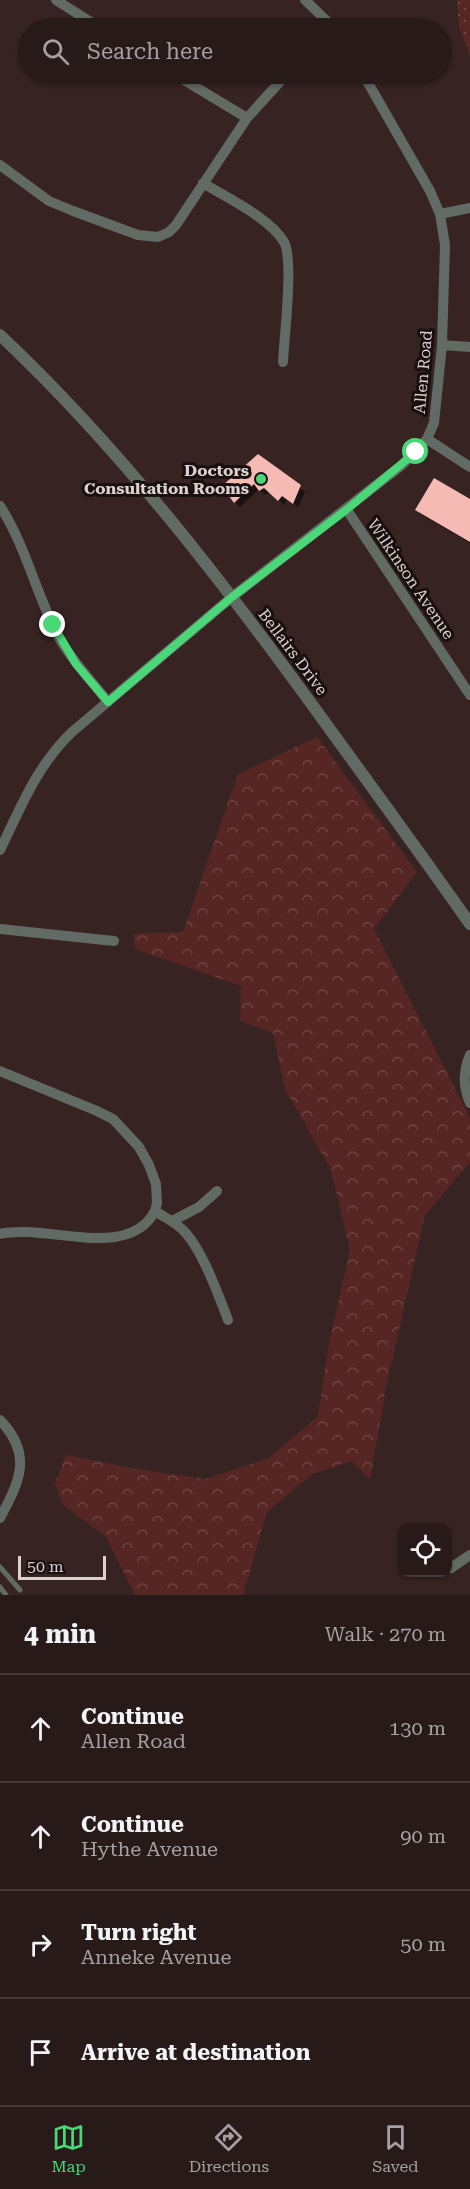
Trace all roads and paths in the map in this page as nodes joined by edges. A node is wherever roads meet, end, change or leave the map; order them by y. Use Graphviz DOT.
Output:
graph roads {
  1 [pos="56,0"];
  2 [pos="305,0"];
  3 [pos="84,18"];
  4 [pos="322,18"];
  5 [pos="191,84"];
  6 [pos="278,84"];
  7 [pos="369,84"];
  8 [pos="247,118"];
  9 [pos="0,165"];
  10 [pos="203,183"];
  11 [pos="470,208"];
  12 [pos="440,214"];
  13 [pos="0,335"];
  14 [pos="442,345"];
  15 [pos="470,347"];
  16 [pos="283,362"];
  17 [pos="427,439"];
  18 [pos="470,467"];
  19 [pos="0,506"];
  20 [pos="346,510"];
  21 [pos="232,597"];
  22 [pos="470,694"];
  23 [pos="108,702"];
  24 [pos="0,850"];
  25 [pos="470,924"];
  26 [pos="0,929"];
  27 [pos="114,941"];
  28 [pos="470,1055"];
  29 [pos="0,1071"];
  30 [pos="470,1103"];
  31 [pos="217,1191"];
  32 [pos="155,1211"];
  33 [pos="172,1221"];
  34 [pos="0,1234"];
  35 [pos="228,1320"];
  36 [pos="0,1420"];
  37 [pos="0,1518"];
  38 [pos="470,1556"];
  39 [pos="0,1567"];
  40 [pos="452,1567"];
  41 [pos="0,1587"];
  42 [pos="20,1590"];
  43 [pos="6,1595"];
  1 -- 3 [label="street"];
  2 -- 4 [label="street"];
  5 -- 8 [label="street"];
  6 -- 8 [label="street"];
  7 -- 12 [label="street, Allen Road"];
  8 -- 10 [label="street"];
  9 -- 10 [label="street"];
  10 -- 16 [label="street"];
  11 -- 12 [label="street"];
  12 -- 14 [label="street, Allen Road"];
  13 -- 21 [label="street, Bellairs Drive"];
  14 -- 15 [label="street"];
  14 -- 17 [label="street, Allen Road"];
  17 -- 18 [label="street"];
  17 -- 20 [label="street, Allen Road"];
  19 -- 23 [label="street"];
  20 -- 21 [label="street, Allen Road"];
  20 -- 22 [label="street, Wilkinson Avenue"];
  21 -- 23 [label="street, Allen Road"];
  21 -- 25 [label="street, Bellairs Drive"];
  23 -- 24 [label="street, Allen Road"];
  26 -- 27 [label="street"];
  28 -- 30 [label="street"];
  29 -- 32 [label="street"];
  31 -- 33 [label="street"];
  32 -- 33 [label="street"];
  32 -- 34 [label="street"];
  33 -- 35 [label="street"];
  36 -- 37 [label="street"];
  38 -- 40 [label="street"];
  39 -- 42 [label="lane"];
  41 -- 43 [label="lane"];
}
